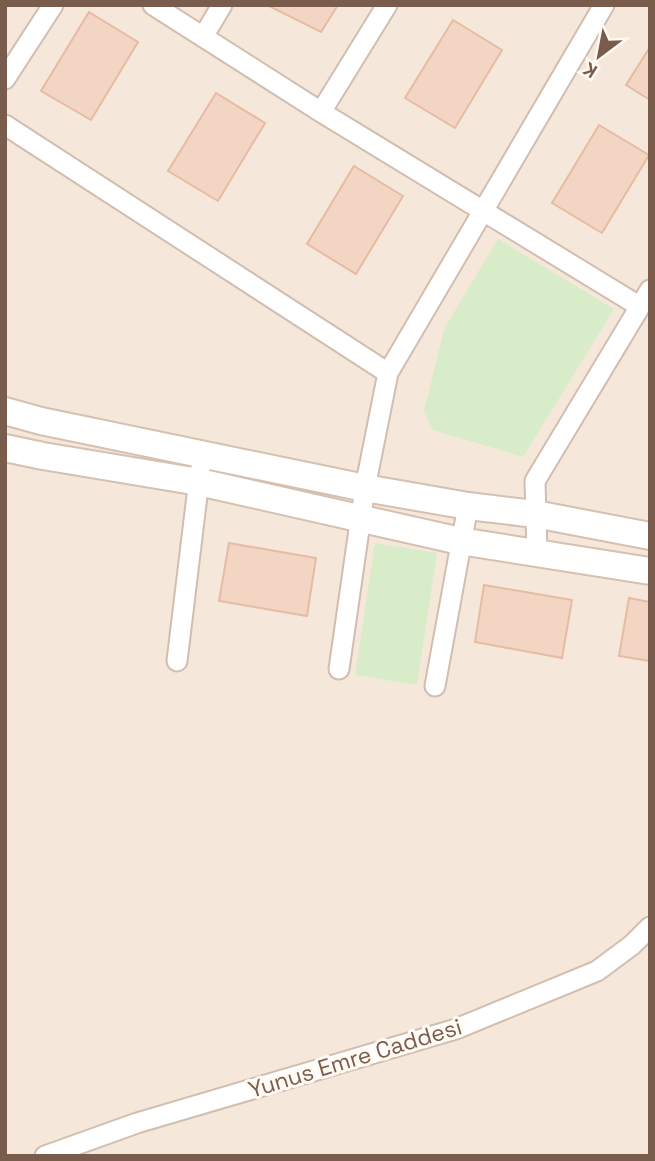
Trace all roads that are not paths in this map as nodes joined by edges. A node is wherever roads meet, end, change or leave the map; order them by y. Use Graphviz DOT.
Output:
graph roads {
  1 [pos="53,5"];
  2 [pos="153,5"];
  3 [pos="222,5"];
  4 [pos="387,5"];
  5 [pos="604,5"];
  6 [pos="203,37"];
  7 [pos="5,79"];
  8 [pos="321,112"];
  9 [pos="5,125"];
  10 [pos="482,211"];
  11 [pos="645,298"];
  12 [pos="388,373"];
  13 [pos="5,411"];
  14 [pos="41,421"];
  15 [pos="6,449"];
  16 [pos="203,454"];
  17 [pos="199,482"];
  18 [pos="365,488"];
  19 [pos="468,506"];
  20 [pos="535,514"];
  21 [pos="360,518"];
  22 [pos="650,536"];
  23 [pos="460,541"];
  24 [pos="537,553"];
  25 [pos="650,571"];
  26 [pos="177,661"];
  27 [pos="339,670"];
  28 [pos="435,686"];
  29 [pos="650,927"];
  30 [pos="45,1156"];
  1 -- 7 [label="street"];
  2 -- 6 [label="street"];
  3 -- 6 [label="street"];
  4 -- 8 [label="street"];
  5 -- 10 [label="street"];
  6 -- 8 [label="street"];
  8 -- 10 [label="street"];
  9 -- 12 [label="street"];
  10 -- 11 [label="street"];
  10 -- 12 [label="street"];
  11 -- 20 [label="street"];
  12 -- 18 [label="street"];
  13 -- 14 [label="main road"];
  14 -- 15 [label="street"];
  14 -- 16 [label="main road"];
  15 -- 17 [label="main road"];
  16 -- 17 [label="street"];
  16 -- 18 [label="main road"];
  17 -- 21 [label="main road"];
  17 -- 26 [label="street"];
  18 -- 19 [label="main road"];
  18 -- 21 [label="street"];
  19 -- 20 [label="main road"];
  19 -- 23 [label="street"];
  20 -- 22 [label="main road"];
  20 -- 24 [label="street"];
  21 -- 23 [label="main road"];
  21 -- 27 [label="street"];
  23 -- 24 [label="main road"];
  23 -- 28 [label="street"];
  24 -- 25 [label="main road"];
  29 -- 30 [label="street, Yunus Emre Caddesi"];
}
